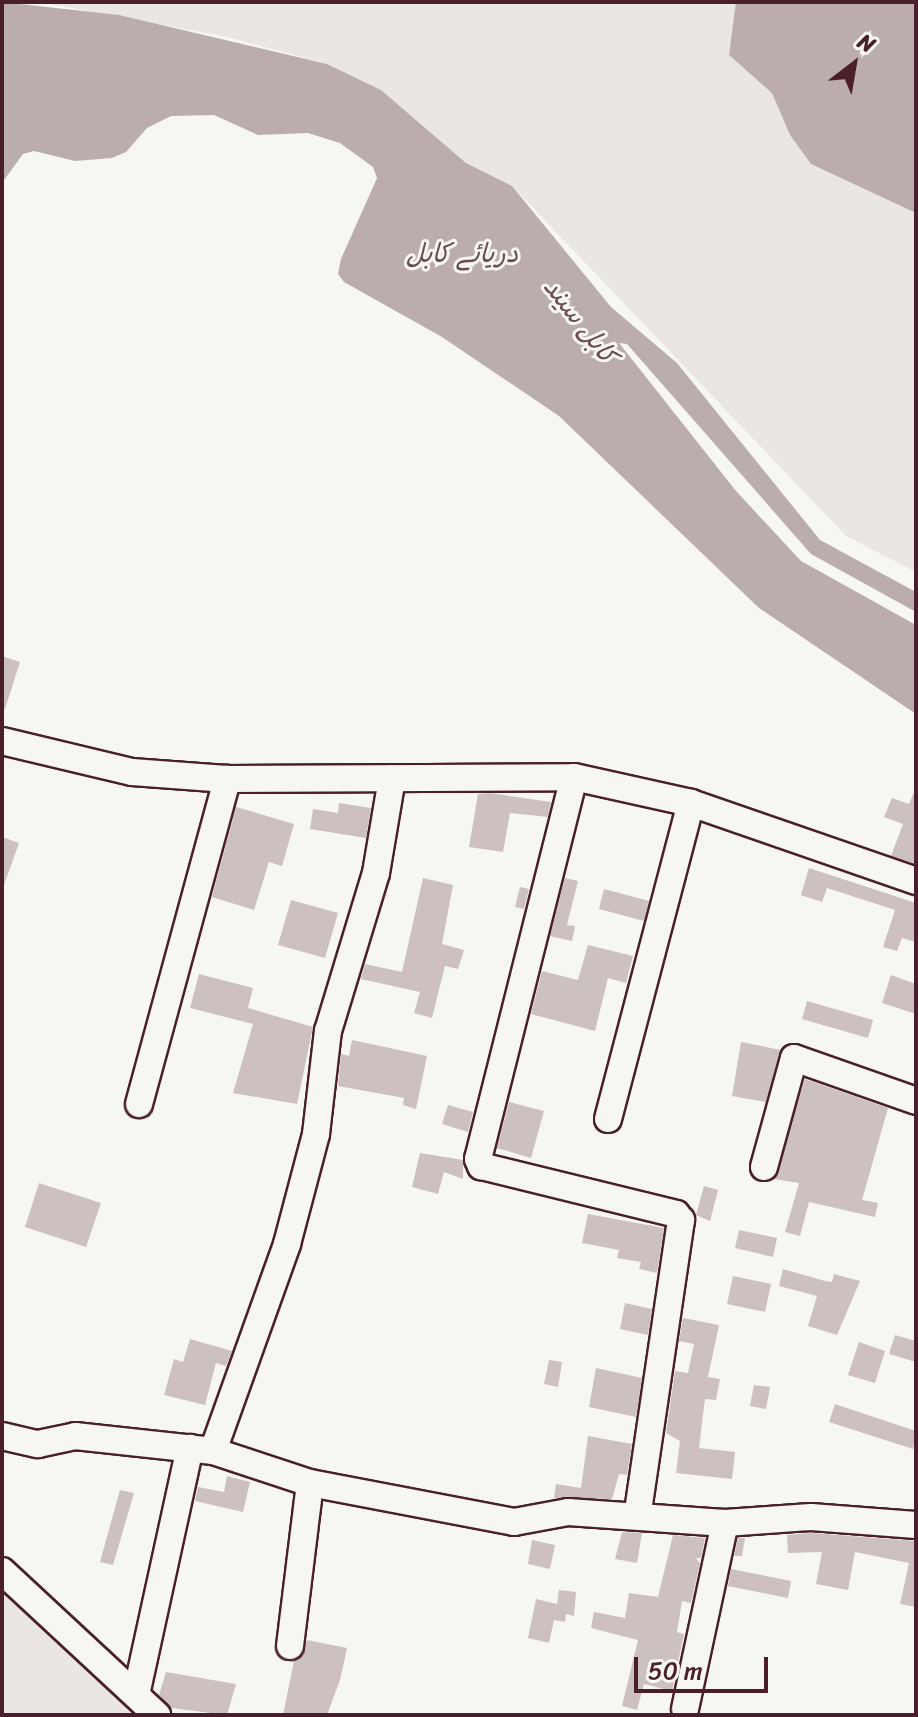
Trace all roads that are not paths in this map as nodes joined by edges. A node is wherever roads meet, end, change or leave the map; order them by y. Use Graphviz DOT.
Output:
graph roads {
  1 [pos="2,741"];
  2 [pos="574,777"];
  3 [pos="392,778"];
  4 [pos="227,779"];
  5 [pos="691,803"];
  6 [pos="916,881"];
  7 [pos="916,1101"];
  8 [pos="139,1104"];
  9 [pos="608,1119"];
  10 [pos="764,1167"];
  11 [pos="2,1436"];
  12 [pos="202,1449"];
  13 [pos="310,1483"];
  14 [pos="638,1512"];
  15 [pos="725,1523"];
  16 [pos="916,1525"];
  17 [pos="2,1571"];
  18 [pos="290,1646"];
  19 [pos="136,1695"];
  20 [pos="685,1709"];
  21 [pos="157,1715"];
  1 -- 4 [label="street"];
  2 -- 3 [label="street"];
  2 -- 5 [label="street"];
  2 -- 14 [label="street"];
  3 -- 4 [label="street"];
  3 -- 12 [label="street"];
  4 -- 8 [label="street"];
  5 -- 6 [label="street"];
  5 -- 9 [label="street"];
  7 -- 10 [label="street"];
  11 -- 12 [label="street"];
  12 -- 13 [label="street"];
  12 -- 19 [label="street"];
  13 -- 14 [label="street"];
  13 -- 18 [label="street"];
  14 -- 15 [label="street"];
  15 -- 16 [label="street"];
  15 -- 20 [label="street"];
  17 -- 19 [label="street"];
  19 -- 21 [label="street"];
}
